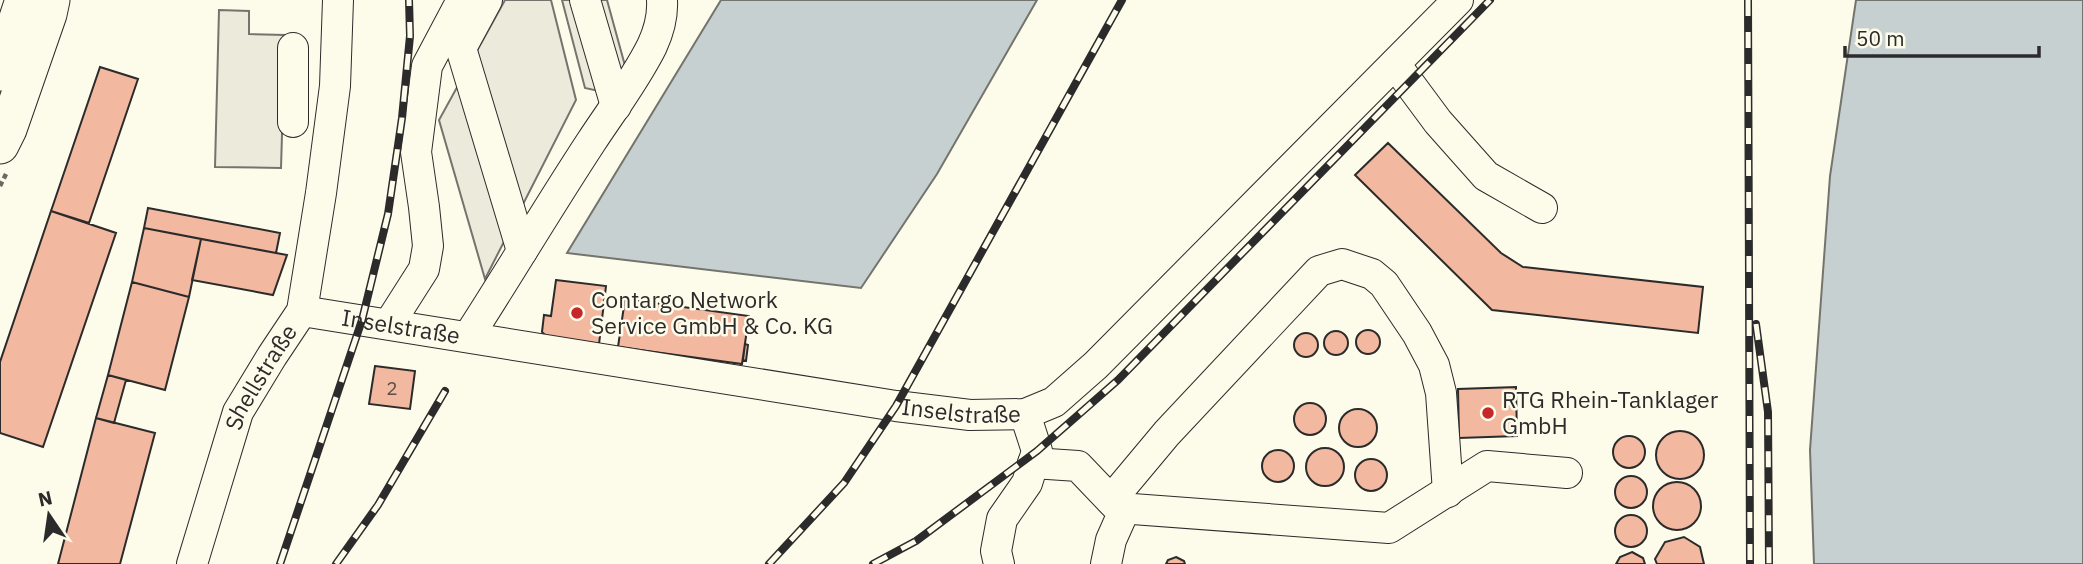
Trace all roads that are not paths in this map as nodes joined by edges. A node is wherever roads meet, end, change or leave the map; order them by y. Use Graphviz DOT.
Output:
graph roads {
  1 [pos="24,0"];
  2 [pos="51,0"];
  3 [pos="338,0"];
  4 [pos="462,0"];
  5 [pos="487,0"];
  6 [pos="586,0"];
  7 [pos="662,0"];
  8 [pos="1458,0"];
  9 [pos="293,48"];
  10 [pos="1395,64"];
  11 [pos="0,72"];
  12 [pos="293,86"];
  13 [pos="335,86"];
  14 [pos="616,106"];
  15 [pos="293,122"];
  16 [pos="0,145"];
  17 [pos="1542,208"];
  18 [pos="522,251"];
  19 [pos="302,311"];
  20 [pos="389,324"];
  21 [pos="468,337"];
  22 [pos="1025,414"];
  23 [pos="1033,463"];
  24 [pos="1567,473"];
  25 [pos="1448,492"];
  26 [pos="1115,504"];
  27 [pos="192,564"];
  28 [pos="999,564"];
  29 [pos="1106,564"];
  1 -- 11 [label="main road"];
  2 -- 16 [label="main road"];
  3 -- 13 [label="street, Shellstraße"];
  4 -- 20 [label="street"];
  5 -- 18 [label="street"];
  6 -- 14 [label="street"];
  7 -- 14 [label="street"];
  8 -- 10 [label="street, Inselstraße"];
  9 -- 12 [label="street"];
  10 -- 17 [label="street"];
  10 -- 22 [label="street, Inselstraße"];
  12 -- 13 [label="street"];
  12 -- 15 [label="street"];
  13 -- 19 [label="street, Shellstraße"];
  14 -- 18 [label="street"];
  18 -- 21 [label="street"];
  19 -- 20 [label="street, Inselstraße"];
  19 -- 27 [label="street, Shellstraße"];
  20 -- 21 [label="street, Inselstraße"];
  21 -- 22 [label="street, Inselstraße"];
  22 -- 23 [label="street"];
  23 -- 26 [label="street"];
  23 -- 28 [label="street"];
  24 -- 25 [label="street"];
  25 -- 26 [label="street"];
  25 -- 26 [label="street"];
  26 -- 29 [label="street"];
}
